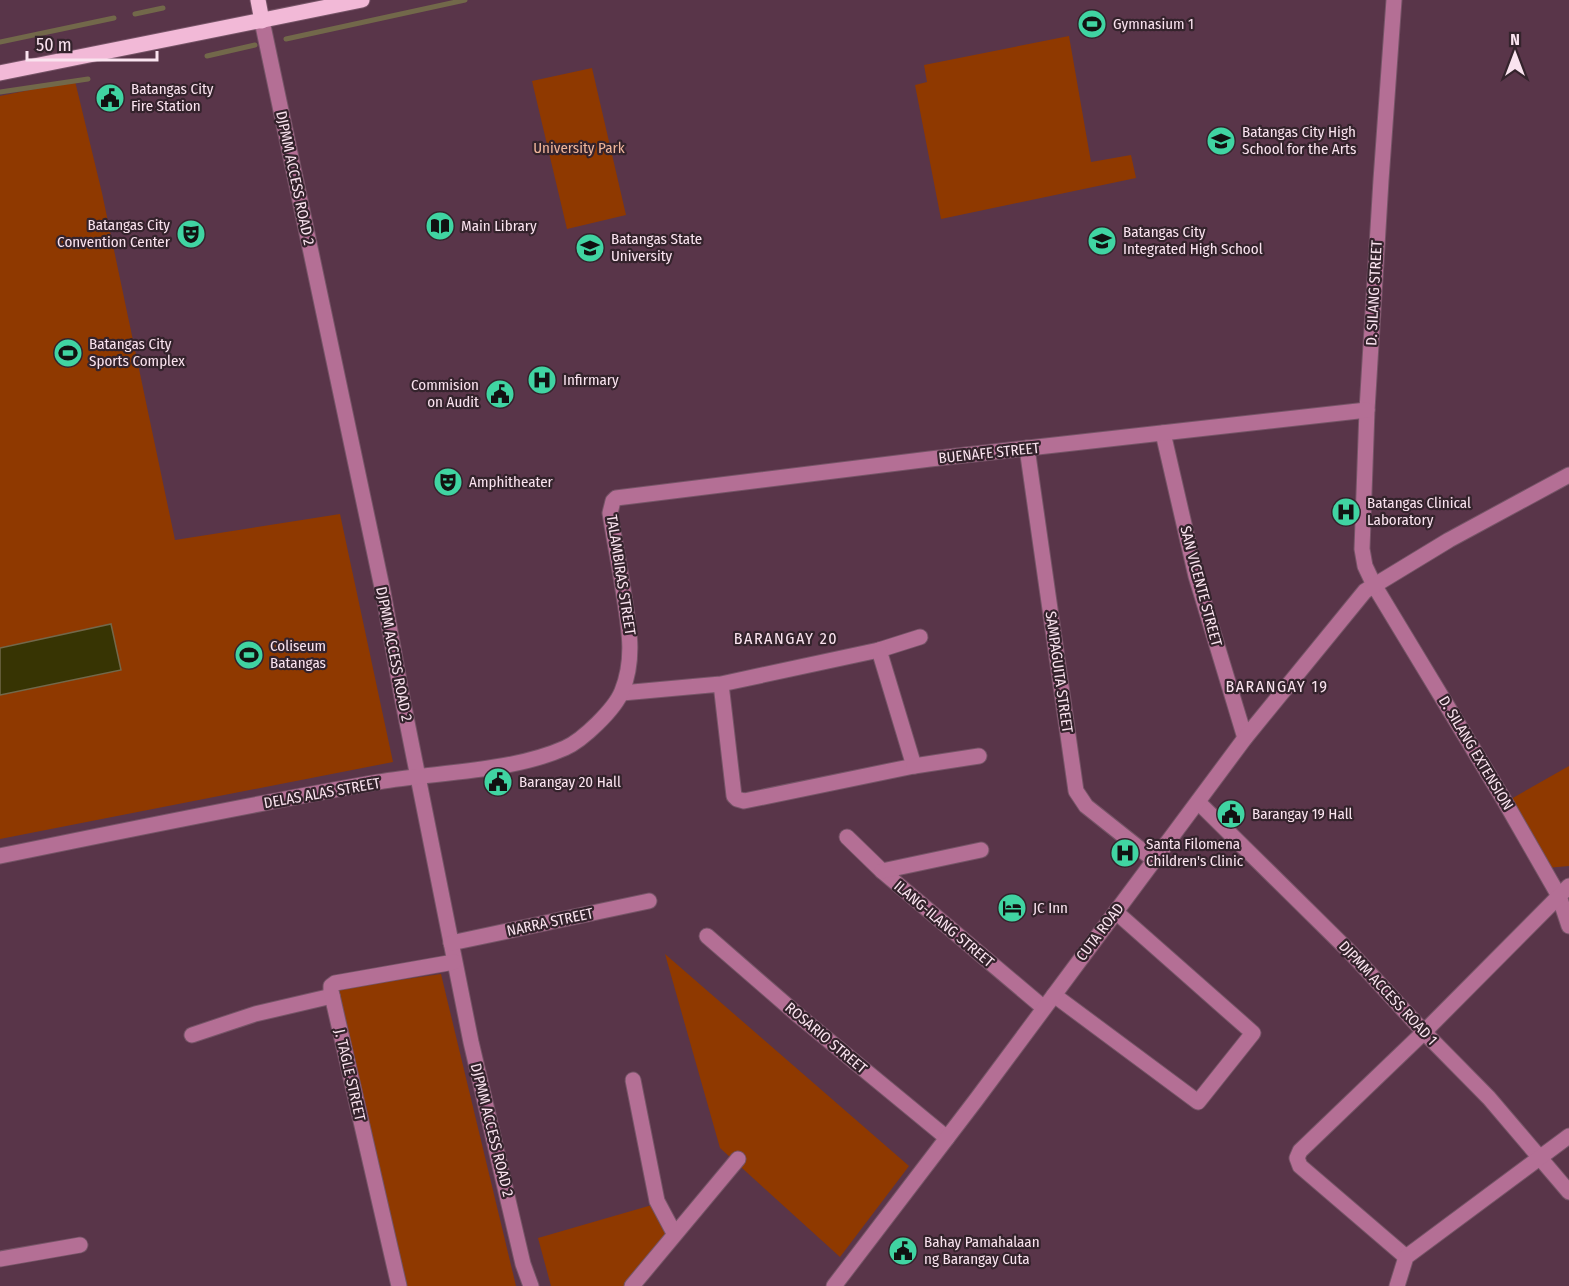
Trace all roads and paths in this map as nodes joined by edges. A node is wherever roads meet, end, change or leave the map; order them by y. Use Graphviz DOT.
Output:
graph roads {
  1 [pos="258,0"];
  2 [pos="362,0"];
  3 [pos="1394,0"];
  4 [pos="262,21"];
  5 [pos="0,73"];
  6 [pos="1367,410"];
  7 [pos="1163,433"];
  8 [pos="1028,448"];
  9 [pos="1569,475"];
  10 [pos="613,501"];
  11 [pos="1374,585"];
  12 [pos="920,638"];
  13 [pos="879,650"];
  14 [pos="721,684"];
  15 [pos="622,693"];
  16 [pos="1245,738"];
  17 [pos="979,756"];
  18 [pos="914,766"];
  19 [pos="417,775"];
  20 [pos="1198,802"];
  21 [pos="847,837"];
  22 [pos="981,850"];
  23 [pos="0,856"];
  24 [pos="1154,860"];
  25 [pos="882,871"];
  26 [pos="1564,891"];
  27 [pos="649,902"];
  28 [pos="1116,912"];
  29 [pos="1569,926"];
  30 [pos="707,936"];
  31 [pos="451,943"];
  32 [pos="454,962"];
  33 [pos="1054,995"];
  34 [pos="332,996"];
  35 [pos="1044,1008"];
  36 [pos="1424,1032"];
  37 [pos="192,1035"];
  38 [pos="633,1080"];
  39 [pos="1569,1136"];
  40 [pos="947,1138"];
  41 [pos="1541,1158"];
  42 [pos="738,1159"];
  43 [pos="1569,1192"];
  44 [pos="674,1233"];
  45 [pos="80,1245"];
  46 [pos="1406,1257"];
  47 [pos="0,1259"];
  48 [pos="399,1286"];
  49 [pos="531,1286"];
  50 [pos="632,1286"];
  51 [pos="834,1286"];
  52 [pos="1397,1286"];
  1 -- 4 [label="main road"];
  2 -- 4 [label="main road"];
  3 -- 6 [label="street, D. SILANG STREET"];
  4 -- 5 [label="main road"];
  4 -- 19 [label="street, DJPMM ACCESS ROAD 2"];
  6 -- 7 [label="street, BUENAFE STREET"];
  6 -- 11 [label="street, D. SILANG STREET"];
  7 -- 8 [label="street, BUENAFE STREET"];
  7 -- 16 [label="street, SAN VICENTE STREET"];
  8 -- 10 [label="street, BUENAFE STREET"];
  8 -- 24 [label="street, SAMPAGUITA STREET"];
  9 -- 11 [label="street, CUTA ROAD"];
  10 -- 15 [label="street, TALAMBIRAS STREET"];
  11 -- 16 [label="street, CUTA ROAD"];
  11 -- 26 [label="street, D. SILANG EXTENSION"];
  12 -- 13 [label="street"];
  13 -- 14 [label="street"];
  13 -- 18 [label="street"];
  14 -- 15 [label="street"];
  14 -- 18 [label="street"];
  15 -- 19 [label="street, DELAS ALAS STREET"];
  16 -- 20 [label="street, CUTA ROAD"];
  17 -- 18 [label="street"];
  19 -- 23 [label="street, DELAS ALAS STREET"];
  19 -- 31 [label="street, DJPMM ACCESS ROAD 2"];
  20 -- 24 [label="street, CUTA ROAD"];
  20 -- 36 [label="street, DJPMM ACCESS ROAD 1"];
  21 -- 25 [label="street, ILANG-ILANG STREET"];
  22 -- 25 [label="street"];
  24 -- 28 [label="street, CUTA ROAD"];
  25 -- 35 [label="street, ILANG-ILANG STREET"];
  26 -- 29 [label="street, D. SILANG EXTENSION"];
  26 -- 36 [label="street"];
  27 -- 31 [label="street, NARRA STREET"];
  28 -- 33 [label="street, CUTA ROAD"];
  28 -- 33 [label="street"];
  30 -- 40 [label="street, ROSARIO STREET"];
  31 -- 32 [label="street, DJPMM ACCESS ROAD 2"];
  32 -- 34 [label="street"];
  32 -- 49 [label="street, DJPMM ACCESS ROAD 2"];
  33 -- 35 [label="street, CUTA ROAD"];
  34 -- 37 [label="street"];
  34 -- 48 [label="street, J. TAGLE STREET"];
  35 -- 40 [label="street, CUTA ROAD"];
  36 -- 41 [label="street, DJPMM ACCESS ROAD 1"];
  36 -- 46 [label="street"];
  38 -- 44 [label="street"];
  39 -- 41 [label="street"];
  40 -- 51 [label="street, CUTA ROAD"];
  41 -- 43 [label="street, DJPMM ACCESS ROAD 1"];
  41 -- 46 [label="street"];
  42 -- 44 [label="street"];
  44 -- 50 [label="street"];
  45 -- 47 [label="street"];
  46 -- 52 [label="street"];
}
